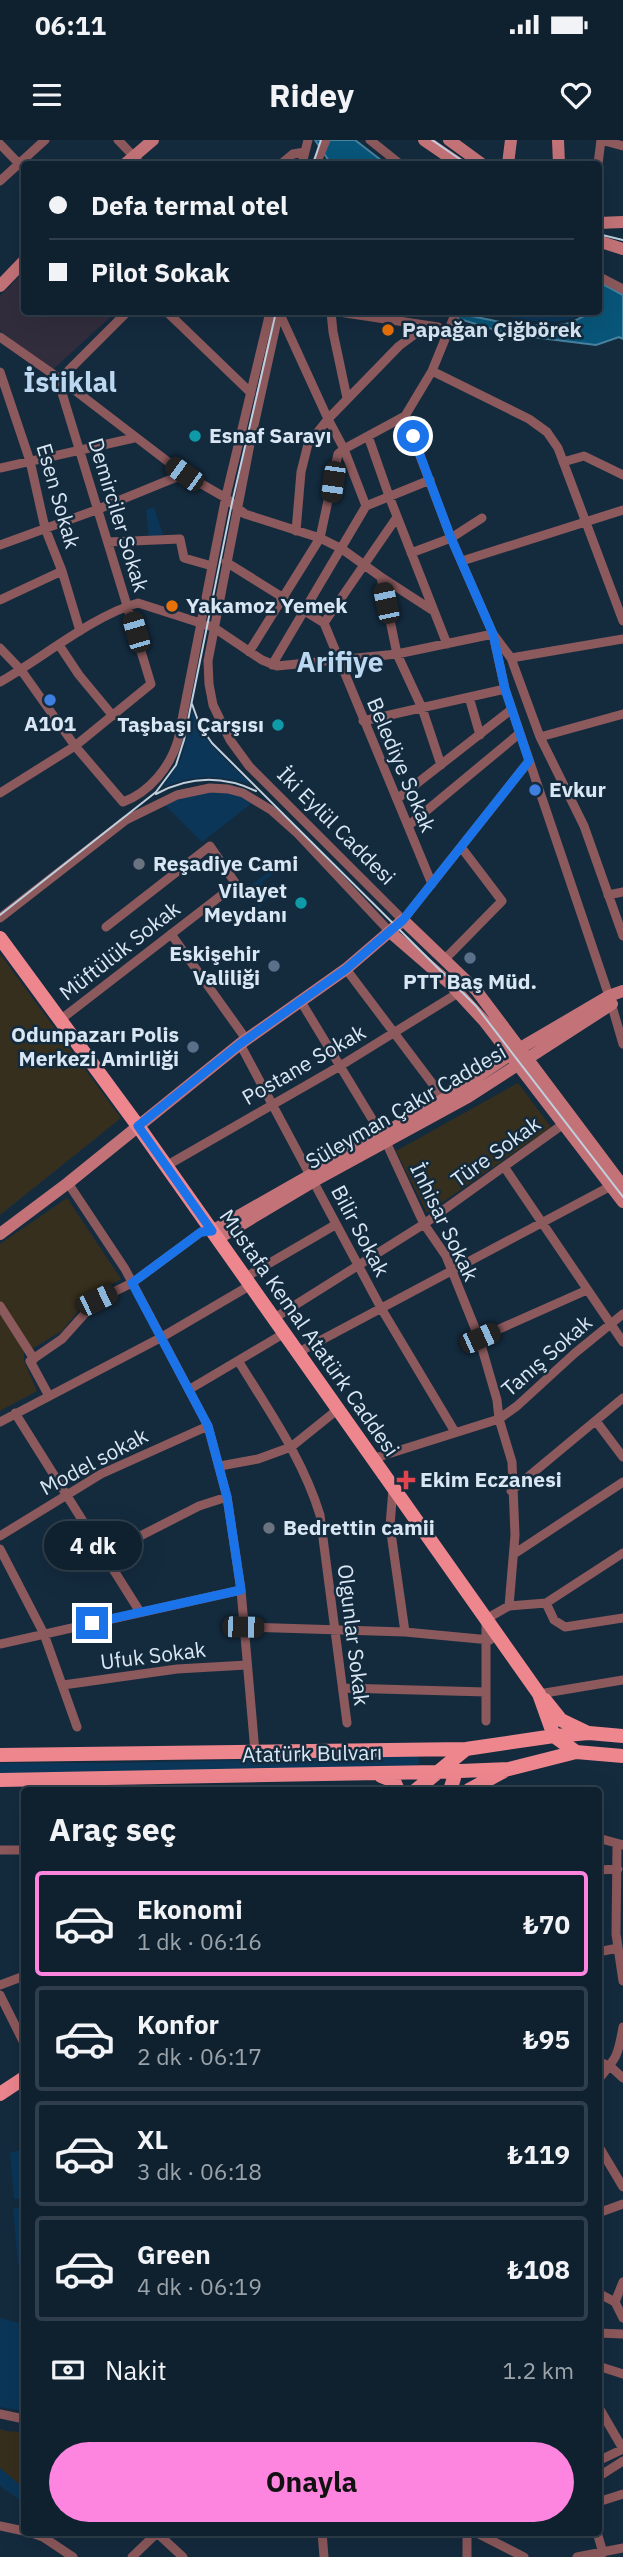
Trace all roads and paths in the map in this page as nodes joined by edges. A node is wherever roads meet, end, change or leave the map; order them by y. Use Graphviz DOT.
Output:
graph roads {
  1 [pos="45,140"];
  2 [pos="118,140"];
  3 [pos="153,140"];
  4 [pos="308,140"];
  5 [pos="326,140"];
  6 [pos="370,140"];
  7 [pos="424,140"];
  8 [pos="449,140"];
  9 [pos="511,140"];
  10 [pos="558,140"];
  11 [pos="601,140"];
  12 [pos="0,144"];
  13 [pos="623,146"];
  14 [pos="305,152"];
  15 [pos="4,153"];
  16 [pos="26,161"];
  17 [pos="132,161"];
  18 [pos="134,161"];
  19 [pos="285,161"];
  20 [pos="303,161"];
  21 [pos="317,161"];
  22 [pos="396,161"];
  23 [pos="455,161"];
  24 [pos="478,161"];
  25 [pos="508,161"];
  26 [pos="559,161"];
  27 [pos="598,161"];
  28 [pos="21,165"];
  29 [pos="21,167"];
  30 [pos="0,181"];
  31 [pos="623,222"];
  32 [pos="602,223"];
  33 [pos="602,242"];
  34 [pos="623,249"];
  35 [pos="21,264"];
  36 [pos="602,278"];
  37 [pos="0,286"];
  38 [pos="623,289"];
  39 [pos="124,315"];
  40 [pos="170,315"];
  41 [pos="269,315"];
  42 [pos="278,315"];
  43 [pos="280,315"];
  44 [pos="331,315"];
  45 [pos="374,315"];
  46 [pos="455,315"];
  47 [pos="450,329"];
  48 [pos="0,337"];
  49 [pos="432,371"];
  50 [pos="0,372"];
  51 [pos="60,379"];
  52 [pos="251,393"];
  53 [pos="348,398"];
  54 [pos="405,416"];
  55 [pos="328,419"];
  56 [pos="368,436"];
  57 [pos="134,438"];
  58 [pos="79,449"];
  59 [pos="344,449"];
  60 [pos="30,461"];
  61 [pos="563,462"];
  62 [pos="0,468"];
  63 [pos="184,474"];
  64 [pos="623,475"];
  65 [pos="430,480"];
  66 [pos="389,496"];
  67 [pos="226,498"];
  68 [pos="366,506"];
  69 [pos="238,508"];
  70 [pos="96,510"];
  71 [pos="623,510"];
  72 [pos="397,517"];
  73 [pos="482,518"];
  74 [pos="585,523"];
  75 [pos="45,528"];
  76 [pos="296,531"];
  77 [pos="320,538"];
  78 [pos="451,538"];
  79 [pos="108,542"];
  80 [pos="0,545"];
  81 [pos="342,549"];
  82 [pos="411,553"];
  83 [pos="462,561"];
  84 [pos="226,562"];
  85 [pos="364,563"];
  86 [pos="212,566"];
  87 [pos="62,571"];
  88 [pos="381,578"];
  89 [pos="284,598"];
  90 [pos="0,600"];
  91 [pos="128,605"];
  92 [pos="432,610"];
  93 [pos="305,611"];
  94 [pos="623,621"];
  95 [pos="200,623"];
  96 [pos="324,623"];
  97 [pos="213,627"];
  98 [pos="79,631"];
  99 [pos="493,634"];
  100 [pos="623,639"];
  101 [pos="447,644"];
  102 [pos="59,645"];
  103 [pos="0,649"];
  104 [pos="249,652"];
  105 [pos="397,654"];
  106 [pos="511,658"];
  107 [pos="340,661"];
  108 [pos="272,665"];
  109 [pos="21,670"];
  110 [pos="0,682"];
  111 [pos="505,689"];
  112 [pos="469,697"];
  113 [pos="422,708"];
  114 [pos="512,709"];
  115 [pos="623,714"];
  116 [pos="113,716"];
  117 [pos="363,720"];
  118 [pos="520,733"];
  119 [pos="480,734"];
  120 [pos="540,737"];
  121 [pos="75,746"];
  122 [pos="529,761"];
  123 [pos="441,765"];
  124 [pos="0,793"];
  125 [pos="397,799"];
  126 [pos="408,826"];
  127 [pos="461,847"];
  128 [pos="432,884"];
  129 [pos="623,892"];
  130 [pos="608,895"];
  131 [pos="0,918"];
  132 [pos="403,920"];
  133 [pos="106,927"];
  134 [pos="390,932"];
  135 [pos="170,934"];
  136 [pos="623,936"];
  137 [pos="0,939"];
  138 [pos="445,959"];
  139 [pos="346,969"];
  140 [pos="623,991"];
  141 [pos="458,993"];
  142 [pos="300,1000"];
  143 [pos="611,1000"];
  144 [pos="60,1020"];
  145 [pos="394,1032"];
  146 [pos="243,1041"];
  147 [pos="623,1044"];
  148 [pos="519,1057"];
  149 [pos="340,1066"];
  150 [pos="444,1099"];
  151 [pos="272,1103"];
  152 [pos="562,1125"];
  153 [pos="138,1126"];
  154 [pos="383,1137"];
  155 [pos="166,1166"];
  156 [pos="505,1168"];
  157 [pos="311,1178"];
  158 [pos="68,1183"];
  159 [pos="623,1186"];
  160 [pos="609,1187"];
  161 [pos="623,1202"];
  162 [pos="543,1223"];
  163 [pos="424,1224"];
  164 [pos="335,1225"];
  165 [pos="0,1234"];
  166 [pos="215,1235"];
  167 [pos="358,1265"];
  168 [pos="451,1270"];
  169 [pos="247,1282"];
  170 [pos="132,1283"];
  171 [pos="587,1290"];
  172 [pos="0,1306"];
  173 [pos="381,1308"];
  174 [pos="623,1314"];
  175 [pos="273,1319"];
  176 [pos="610,1325"];
  177 [pos="283,1334"];
  178 [pos="162,1337"];
  179 [pos="480,1338"];
  180 [pos="623,1342"];
  181 [pos="297,1353"];
  182 [pos="34,1359"];
  183 [pos="239,1362"];
  184 [pos="190,1389"];
  185 [pos="49,1396"];
  186 [pos="623,1398"];
  187 [pos="337,1410"];
  188 [pos="16,1413"];
  189 [pos="499,1419"];
  190 [pos="596,1421"];
  191 [pos="0,1422"];
  192 [pos="208,1426"];
  193 [pos="455,1432"];
  194 [pos="292,1447"];
  195 [pos="623,1457"];
  196 [pos="372,1459"];
  197 [pos="220,1466"];
  198 [pos="623,1482"];
  199 [pos="393,1488"];
  200 [pos="511,1491"];
  201 [pos="66,1494"];
  202 [pos="227,1497"];
  203 [pos="0,1536"];
  204 [pos="0,1549"];
  205 [pos="623,1553"];
  206 [pos="105,1554"];
  207 [pos="514,1554"];
  208 [pos="241,1590"];
  209 [pos="546,1603"];
  210 [pos="509,1606"];
  211 [pos="140,1612"];
  212 [pos="623,1618"];
  213 [pos="486,1619"];
  214 [pos="243,1627"];
  215 [pos="336,1629"];
  216 [pos="405,1632"];
  217 [pos="44,1634"];
  218 [pos="493,1640"];
  219 [pos="0,1644"];
  220 [pos="247,1665"];
  221 [pos="623,1681"];
  222 [pos="63,1685"];
  223 [pos="344,1688"];
  224 [pos="486,1692"];
  225 [pos="539,1694"];
  226 [pos="486,1721"];
  227 [pos="346,1723"];
  228 [pos="77,1727"];
  229 [pos="589,1733"];
  230 [pos="554,1736"];
  231 [pos="623,1736"];
  232 [pos="523,1742"];
  233 [pos="466,1749"];
  234 [pos="417,1750"];
  235 [pos="435,1750"];
  236 [pos="255,1752"];
  237 [pos="576,1752"];
  238 [pos="0,1755"];
  239 [pos="623,1756"];
  240 [pos="451,1767"];
  241 [pos="509,1769"];
  242 [pos="436,1772"];
  243 [pos="419,1773"];
  244 [pos="373,1775"];
  245 [pos="0,1780"];
  246 [pos="79,1785"];
  247 [pos="397,1787"];
  248 [pos="419,1787"];
  249 [pos="452,1787"];
  250 [pos="474,1787"];
  251 [pos="602,1839"];
  252 [pos="620,1845"];
  253 [pos="0,1850"];
  254 [pos="21,1850"];
  255 [pos="618,1868"];
  256 [pos="602,1870"];
  257 [pos="618,1948"];
  258 [pos="602,1951"];
  259 [pos="21,1977"];
  260 [pos="623,1981"];
  261 [pos="0,1985"];
  262 [pos="0,1995"];
  263 [pos="623,2026"];
  264 [pos="21,2037"];
  265 [pos="602,2063"];
  266 [pos="611,2067"];
  267 [pos="602,2076"];
  268 [pos="623,2078"];
  269 [pos="21,2080"];
  270 [pos="0,2094"];
  271 [pos="602,2152"];
  272 [pos="623,2187"];
  273 [pos="623,2204"];
  274 [pos="602,2212"];
  275 [pos="623,2282"];
  276 [pos="602,2295"];
  277 [pos="615,2302"];
  278 [pos="623,2318"];
  279 [pos="602,2333"];
  280 [pos="623,2334"];
  281 [pos="602,2367"];
  282 [pos="623,2374"];
  283 [pos="602,2413"];
  284 [pos="0,2414"];
  285 [pos="21,2418"];
  286 [pos="602,2459"];
  287 [pos="623,2462"];
  288 [pos="602,2475"];
  289 [pos="623,2494"];
  290 [pos="602,2501"];
  291 [pos="0,2526"];
  292 [pos="21,2530"];
  293 [pos="40,2536"];
  294 [pos="153,2536"];
  295 [pos="161,2536"];
  296 [pos="322,2536"];
  297 [pos="467,2536"];
  298 [pos="495,2536"];
  299 [pos="598,2536"];
  300 [pos="623,2548"];
  301 [pos="603,2553"];
  302 [pos="74,2557"];
  303 [pos="132,2557"];
  304 [pos="183,2557"];
  305 [pos="324,2557"];
  306 [pos="467,2557"];
  307 [pos="524,2557"];
  308 [pos="577,2557"];
  1 -- 16 [label="street"];
  2 -- 17 [label="street"];
  3 -- 18 [label="main road"];
  4 -- 14 [label="street"];
  5 -- 21 [label="street"];
  6 -- 22 [label="street"];
  7 -- 23 [label="main road"];
  8 -- 24 [label="main road"];
  9 -- 25 [label="main road"];
  10 -- 26 [label="main road"];
  11 -- 13 [label="street"];
  11 -- 27 [label="street"];
  12 -- 15 [label="street"];
  14 -- 19 [label="street"];
  14 -- 20 [label="street"];
  15 -- 28 [label="street"];
  29 -- 30 [label="street"];
  31 -- 32 [label="main road"];
  33 -- 34 [label="main road"];
  35 -- 37 [label="main road"];
  36 -- 38 [label="street"];
  39 -- 51 [label="street"];
  40 -- 52 [label="street"];
  41 -- 52 [label="street"];
  42 -- 69 [label="street, İki Eylül Caddesi"];
  43 -- 55 [label="street"];
  44 -- 53 [label="street"];
  45 -- 47 [label="street"];
  46 -- 47 [label="street"];
  47 -- 49 [label="street"];
  47 -- 53 [label="street"];
  48 -- 51 [label="street"];
  49 -- 54 [label="street"];
  49 -- 61 [label="street"];
  50 -- 60 [label="street, Esen Sokak"];
  51 -- 57 [label="street"];
  51 -- 58 [label="street, Demirciler Sokak"];
  52 -- 67 [label="street"];
  53 -- 55 [label="street"];
  54 -- 56 [label="street"];
  54 -- 65 [label="street"];
  55 -- 59 [label="street"];
  55 -- 76 [label="street"];
  56 -- 59 [label="street"];
  56 -- 66 [label="street"];
  57 -- 58 [label="street"];
  57 -- 63 [label="street"];
  58 -- 60 [label="street"];
  58 -- 70 [label="street, Demirciler Sokak"];
  59 -- 68 [label="street"];
  59 -- 77 [label="street"];
  60 -- 62 [label="street"];
  60 -- 75 [label="street, Esen Sokak"];
  61 -- 64 [label="street"];
  61 -- 74 [label="street"];
  63 -- 67 [label="street"];
  63 -- 70 [label="street"];
  65 -- 66 [label="street"];
  65 -- 78 [label="street"];
  66 -- 68 [label="street"];
  66 -- 72 [label="street"];
  67 -- 69 [label="street"];
  67 -- 86 [label="street"];
  68 -- 81 [label="street"];
  69 -- 76 [label="street"];
  69 -- 84 [label="street, İki Eylül Caddesi"];
  70 -- 75 [label="street"];
  70 -- 79 [label="street, Demirciler Sokak"];
  71 -- 74 [label="street"];
  72 -- 82 [label="street"];
  72 -- 85 [label="street"];
  73 -- 78 [label="street"];
  74 -- 83 [label="street"];
  74 -- 94 [label="street"];
  75 -- 80 [label="street"];
  75 -- 87 [label="street, Esen Sokak"];
  76 -- 77 [label="street"];
  77 -- 81 [label="street"];
  77 -- 89 [label="street"];
  78 -- 82 [label="street"];
  78 -- 83 [label="street"];
  79 -- 86 [label="street"];
  79 -- 91 [label="street, Demirciler Sokak"];
  81 -- 85 [label="street"];
  81 -- 93 [label="street"];
  82 -- 92 [label="street"];
  83 -- 99 [label="street"];
  84 -- 89 [label="street"];
  84 -- 97 [label="street, İki Eylül Caddesi"];
  85 -- 88 [label="street"];
  85 -- 96 [label="street"];
  86 -- 95 [label="street"];
  87 -- 90 [label="street"];
  87 -- 98 [label="street, Esen Sokak"];
  88 -- 92 [label="street"];
  88 -- 105 [label="street"];
  89 -- 93 [label="street"];
  89 -- 104 [label="street"];
  91 -- 95 [label="street"];
  91 -- 98 [label="street"];
  91 -- 116 [label="street, Demirciler Sokak"];
  92 -- 101 [label="street"];
  93 -- 96 [label="street"];
  93 -- 108 [label="street"];
  95 -- 97 [label="street"];
  95 -- 121 [label="street"];
  96 -- 107 [label="street, Belediye Sokak"];
  97 -- 104 [label="street"];
  97 -- 132 [label="street, İki Eylül Caddesi"];
  98 -- 102 [label="street"];
  99 -- 101 [label="street"];
  99 -- 106 [label="street"];
  99 -- 111 [label="street"];
  100 -- 106 [label="street"];
  101 -- 105 [label="street"];
  102 -- 109 [label="street"];
  102 -- 116 [label="street"];
  103 -- 109 [label="street"];
  104 -- 108 [label="street"];
  105 -- 107 [label="street"];
  105 -- 113 [label="street"];
  106 -- 120 [label="street"];
  107 -- 108 [label="street"];
  107 -- 117 [label="street, Belediye Sokak"];
  109 -- 110 [label="street"];
  109 -- 121 [label="street"];
  111 -- 112 [label="street"];
  111 -- 114 [label="street"];
  112 -- 113 [label="street"];
  112 -- 119 [label="street"];
  113 -- 117 [label="street"];
  113 -- 123 [label="street"];
  114 -- 118 [label="street"];
  114 -- 119 [label="street"];
  115 -- 120 [label="street"];
  116 -- 121 [label="street, Demirciler Sokak"];
  117 -- 125 [label="street, Belediye Sokak"];
  118 -- 122 [label="street"];
  118 -- 126 [label="street"];
  119 -- 123 [label="street"];
  120 -- 130 [label="street"];
  121 -- 124 [label="street, Demirciler Sokak"];
  122 -- 127 [label="street"];
  122 -- 143 [label="street"];
  123 -- 125 [label="street"];
  125 -- 126 [label="street, Belediye Sokak"];
  126 -- 128 [label="street, Belediye Sokak"];
  127 -- 128 [label="street"];
  127 -- 138 [label="street"];
  128 -- 132 [label="street"];
  129 -- 130 [label="street"];
  130 -- 136 [label="street"];
  131 -- 134 [label="street, İki Eylül Caddesi"];
  132 -- 134 [label="main road"];
  132 -- 138 [label="main road, İki Eylül Caddesi"];
  133 -- 135 [label="street, Müftülük Sokak"];
  134 -- 139 [label="main road"];
  134 -- 141 [label="main road, İki Eylül Caddesi"];
  135 -- 144 [label="street, Müftülük Sokak"];
  135 -- 146 [label="street, Bilir Sokak"];
  137 -- 144 [label="main road, Mustafa Kemal Atatürk Caddesi"];
  138 -- 148 [label="main road, İki Eylül Caddesi"];
  139 -- 142 [label="main road"];
  139 -- 145 [label="street"];
  140 -- 143 [label="main road"];
  141 -- 145 [label="street, Postane Sokak"];
  141 -- 148 [label="main road, İki Eylül Caddesi"];
  142 -- 146 [label="main road"];
  142 -- 149 [label="street, İnhisar Sokak"];
  143 -- 147 [label="street"];
  143 -- 148 [label="main road"];
  144 -- 153 [label="main road, Mustafa Kemal Atatürk Caddesi"];
  145 -- 149 [label="street, Postane Sokak"];
  145 -- 150 [label="street"];
  146 -- 151 [label="street, Bilir Sokak"];
  146 -- 153 [label="main road"];
  148 -- 150 [label="main road, Süleyman Çakır Caddesi"];
  148 -- 152 [label="main road, İki Eylül Caddesi"];
  148 -- 154 [label="main road, Süleyman Çakır Caddesi"];
  148 -- 159 [label="main road, İki Eylül Caddesi"];
  149 -- 151 [label="street, Postane Sokak"];
  149 -- 154 [label="street, İnhisar Sokak"];
  150 -- 154 [label="main road, Süleyman Çakır Caddesi"];
  151 -- 155 [label="street, Postane Sokak"];
  151 -- 157 [label="street, Bilir Sokak"];
  152 -- 156 [label="street, Türe Sokak"];
  152 -- 160 [label="main road, İki Eylül Caddesi"];
  153 -- 155 [label="main road, Mustafa Kemal Atatürk Caddesi"];
  153 -- 158 [label="main road"];
  154 -- 157 [label="main road, Süleyman Çakır Caddesi"];
  154 -- 163 [label="street, İnhisar Sokak"];
  155 -- 166 [label="main road, Mustafa Kemal Atatürk Caddesi"];
  156 -- 162 [label="street"];
  156 -- 163 [label="street, Türe Sokak"];
  157 -- 164 [label="street, Bilir Sokak"];
  157 -- 166 [label="main road, Süleyman Çakır Caddesi"];
  158 -- 165 [label="main road"];
  158 -- 170 [label="street"];
  160 -- 161 [label="main road, İki Eylül Caddesi"];
  160 -- 162 [label="street"];
  162 -- 168 [label="street"];
  162 -- 171 [label="street"];
  163 -- 167 [label="street, Türe Sokak"];
  163 -- 168 [label="street, İnhisar Sokak"];
  164 -- 167 [label="street, Bilir Sokak"];
  164 -- 169 [label="street"];
  166 -- 169 [label="main road, Mustafa Kemal Atatürk Caddesi"];
  166 -- 170 [label="street"];
  167 -- 173 [label="street, Bilir Sokak"];
  167 -- 175 [label="street, Türe Sokak"];
  168 -- 173 [label="street"];
  168 -- 179 [label="street, İnhisar Sokak"];
  169 -- 175 [label="main road, Mustafa Kemal Atatürk Caddesi"];
  169 -- 178 [label="street"];
  170 -- 178 [label="street"];
  170 -- 182 [label="street"];
  171 -- 176 [label="street"];
  171 -- 179 [label="street"];
  172 -- 182 [label="street"];
  173 -- 181 [label="street"];
  173 -- 193 [label="street, Bilir Sokak"];
  174 -- 176 [label="street, Tanış Sokak"];
  175 -- 177 [label="main road, Mustafa Kemal Atatürk Caddesi"];
  176 -- 180 [label="street"];
  176 -- 189 [label="street, Tanış Sokak"];
  177 -- 181 [label="main road, Mustafa Kemal Atatürk Caddesi"];
  177 -- 183 [label="street"];
  178 -- 184 [label="street"];
  178 -- 185 [label="street"];
  179 -- 189 [label="street, İnhisar Sokak"];
  181 -- 187 [label="main road, Mustafa Kemal Atatürk Caddesi"];
  182 -- 185 [label="street"];
  183 -- 184 [label="street"];
  183 -- 194 [label="street, Olgunlar Sokak"];
  184 -- 192 [label="street"];
  185 -- 188 [label="street"];
  186 -- 190 [label="street"];
  187 -- 194 [label="street"];
  187 -- 196 [label="main road, Mustafa Kemal Atatürk Caddesi"];
  188 -- 191 [label="street"];
  188 -- 201 [label="street"];
  189 -- 193 [label="street, Tanış Sokak"];
  189 -- 200 [label="street, İnhisar Sokak"];
  190 -- 195 [label="street"];
  190 -- 200 [label="street"];
  192 -- 197 [label="street"];
  192 -- 201 [label="street, Model sokak"];
  193 -- 196 [label="street, Tanış Sokak"];
  194 -- 197 [label="street"];
  194 -- 215 [label="street, Olgunlar Sokak"];
  196 -- 199 [label="main road, Mustafa Kemal Atatürk Caddesi"];
  197 -- 202 [label="street"];
  198 -- 207 [label="street"];
  199 -- 213 [label="main road, Mustafa Kemal Atatürk Caddesi"];
  199 -- 216 [label="street"];
  200 -- 207 [label="street, İnhisar Sokak"];
  201 -- 203 [label="street, Model sokak"];
  201 -- 206 [label="street"];
  202 -- 206 [label="street"];
  202 -- 208 [label="street"];
  204 -- 217 [label="street"];
  205 -- 209 [label="street"];
  206 -- 211 [label="street"];
  207 -- 210 [label="street, İnhisar Sokak"];
  208 -- 211 [label="street"];
  208 -- 214 [label="street"];
  209 -- 210 [label="street"];
  209 -- 212 [label="street"];
  210 -- 213 [label="street"];
  211 -- 217 [label="street"];
  213 -- 218 [label="main road, Mustafa Kemal Atatürk Caddesi"];
  214 -- 215 [label="street"];
  214 -- 220 [label="street"];
  215 -- 216 [label="street"];
  215 -- 223 [label="street, Olgunlar Sokak"];
  216 -- 218 [label="street"];
  217 -- 219 [label="street"];
  217 -- 222 [label="street"];
  218 -- 224 [label="street"];
  218 -- 225 [label="main road, Mustafa Kemal Atatürk Caddesi"];
  220 -- 222 [label="street, Ufuk Sokak"];
  220 -- 236 [label="street"];
  221 -- 225 [label="street"];
  222 -- 228 [label="street"];
  223 -- 224 [label="street"];
  223 -- 227 [label="street, Olgunlar Sokak"];
  224 -- 226 [label="street"];
  225 -- 229 [label="main road"];
  225 -- 230 [label="main road, Mustafa Kemal Atatürk Caddesi"];
  225 -- 232 [label="main road"];
  229 -- 230 [label="main road, Atatürk Bulvarı"];
  229 -- 231 [label="main road, Atatürk Bulvarı"];
  230 -- 232 [label="main road, Atatürk Bulvarı"];
  230 -- 237 [label="main road"];
  232 -- 233 [label="main road, Atatürk Bulvarı"];
  233 -- 235 [label="main road, Atatürk Bulvarı"];
  233 -- 240 [label="main road"];
  234 -- 235 [label="main road, Atatürk Bulvarı"];
  234 -- 236 [label="main road, Atatürk Bulvarı"];
  234 -- 243 [label="main road"];
  235 -- 240 [label="main road"];
  236 -- 238 [label="main road, Atatürk Bulvarı"];
  237 -- 239 [label="main road"];
  237 -- 241 [label="main road"];
  240 -- 241 [label="main road"];
  240 -- 242 [label="main road"];
  240 -- 249 [label="main road"];
  241 -- 250 [label="main road"];
  242 -- 243 [label="main road, Atatürk Bulvarı"];
  242 -- 248 [label="main road"];
  243 -- 244 [label="main road, Atatürk Bulvarı"];
  244 -- 246 [label="main road, Atatürk Bulvarı"];
  244 -- 247 [label="main road"];
  245 -- 246 [label="main road, Atatürk Bulvarı"];
  251 -- 252 [label="street"];
  252 -- 255 [label="street"];
  253 -- 254 [label="street"];
  255 -- 256 [label="street"];
  255 -- 257 [label="street"];
  257 -- 258 [label="street"];
  257 -- 260 [label="street"];
  259 -- 261 [label="street"];
  262 -- 264 [label="street"];
  263 -- 266 [label="street"];
  265 -- 266 [label="street"];
  266 -- 267 [label="street"];
  266 -- 268 [label="street"];
  269 -- 270 [label="main road"];
  271 -- 272 [label="street"];
  273 -- 274 [label="street"];
  275 -- 277 [label="street"];
  276 -- 277 [label="street"];
  277 -- 278 [label="street"];
  279 -- 280 [label="street"];
  281 -- 282 [label="street"];
  283 -- 286 [label="street"];
  284 -- 285 [label="street"];
  287 -- 288 [label="street"];
  289 -- 290 [label="street"];
  291 -- 292 [label="street"];
  293 -- 302 [label="street"];
  294 -- 303 [label="street"];
  295 -- 304 [label="street"];
  296 -- 305 [label="street"];
  297 -- 306 [label="street"];
  298 -- 307 [label="street"];
  299 -- 301 [label="street"];
  300 -- 301 [label="street"];
  301 -- 308 [label="street"];
}
